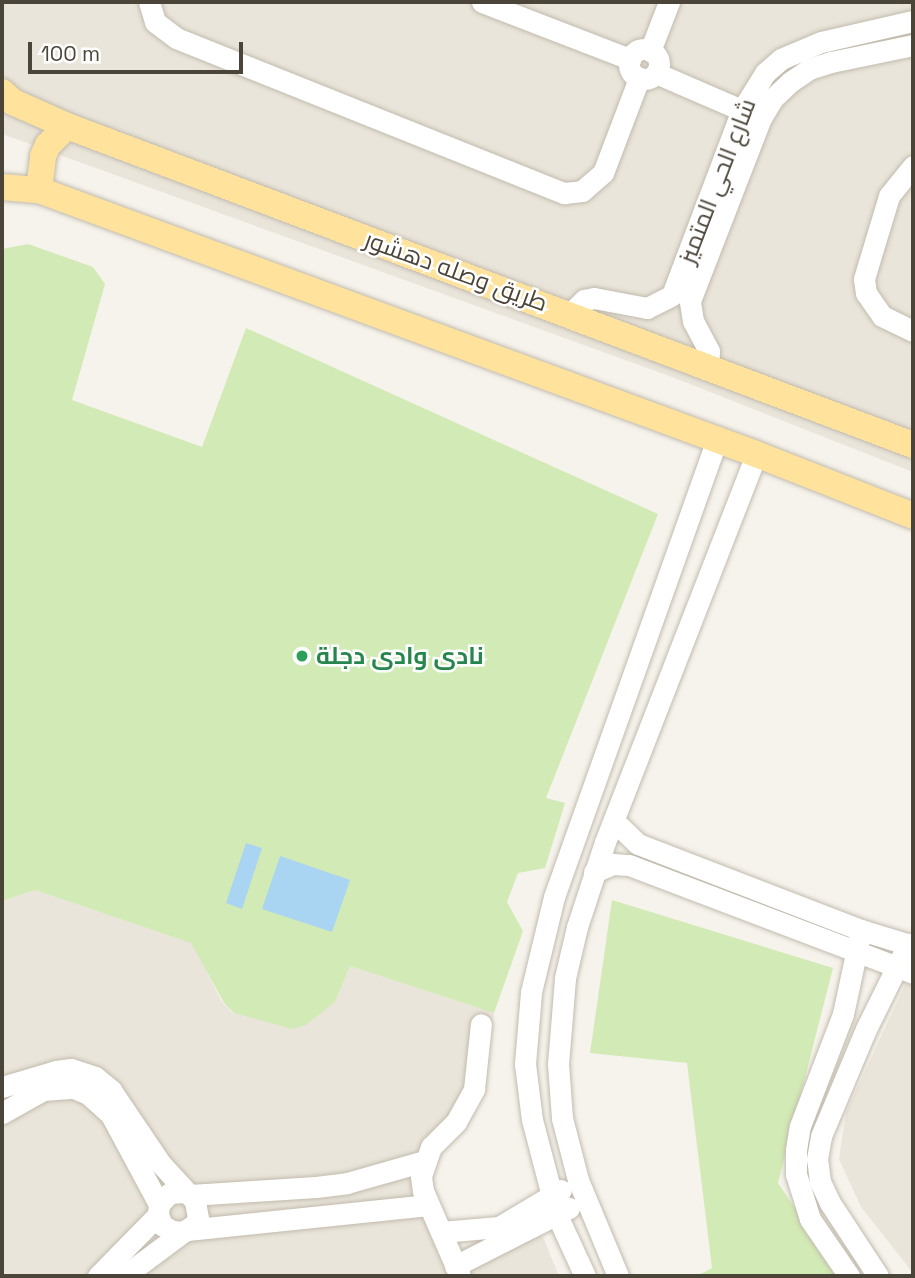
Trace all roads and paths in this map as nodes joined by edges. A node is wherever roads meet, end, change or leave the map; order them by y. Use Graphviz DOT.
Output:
graph roads {
  1 [pos="149,2"];
  2 [pos="482,2"];
  3 [pos="669,2"];
  4 [pos="913,21"];
  5 [pos="855,33"];
  6 [pos="913,46"];
  7 [pos="862,56"];
  8 [pos="644,65"];
  9 [pos="2,92"];
  10 [pos="751,114"];
  11 [pos="67,126"];
  12 [pos="913,166"];
  13 [pos="2,187"];
  14 [pos="39,190"];
  15 [pos="681,298"];
  16 [pos="570,314"];
  17 [pos="913,331"];
  18 [pos="708,366"];
  19 [pos="717,440"];
  20 [pos="913,445"];
  21 [pos="756,454"];
  22 [pos="913,516"];
  23 [pos="649,625"];
  24 [pos="684,638"];
  25 [pos="614,821"];
  26 [pos="594,872"];
  27 [pos="861,930"];
  28 [pos="911,945"];
  29 [pos="854,951"];
  30 [pos="906,970"];
  31 [pos="481,1024"];
  32 [pos="2,1087"];
  33 [pos="2,1112"];
  34 [pos="424,1160"];
  35 [pos="582,1190"];
  36 [pos="187,1194"];
  37 [pos="429,1205"];
  38 [pos="554,1205"];
  39 [pos="159,1209"];
  40 [pos="185,1231"];
  41 [pos="441,1232"];
  42 [pos="458,1271"];
  43 [pos="98,1276"];
  44 [pos="124,1276"];
  45 [pos="585,1276"];
  46 [pos="618,1276"];
  47 [pos="849,1276"];
  48 [pos="878,1276"];
  1 -- 8 [label="street"];
  2 -- 8 [label="street"];
  3 -- 8 [label="street"];
  4 -- 5 [label="street, شارع الحي المتميز"];
  5 -- 7 [label="street"];
  5 -- 10 [label="street, شارع الحي المتميز"];
  6 -- 7 [label="street, شارع الحي المتميز"];
  7 -- 10 [label="street, شارع الحي المتميز"];
  8 -- 10 [label="street"];
  9 -- 11 [label="main road, طريق وصله دهشور"];
  10 -- 15 [label="street, شارع الحي المتميز"];
  11 -- 14 [label="main road"];
  11 -- 16 [label="main road, طريق وصله دهشور"];
  12 -- 17 [label="street"];
  13 -- 14 [label="main road"];
  14 -- 19 [label="main road"];
  15 -- 16 [label="street, شارع الحي المتميز"];
  15 -- 18 [label="street, شارع الحي المتميز"];
  16 -- 18 [label="main road, طريق وصله دهشور"];
  18 -- 20 [label="main road, طريق وصله دهشور"];
  19 -- 21 [label="main road"];
  19 -- 23 [label="street"];
  21 -- 22 [label="main road"];
  21 -- 24 [label="street"];
  23 -- 24 [label="street"];
  23 -- 38 [label="street"];
  24 -- 25 [label="street"];
  25 -- 26 [label="street"];
  25 -- 27 [label="street"];
  26 -- 29 [label="street"];
  26 -- 35 [label="street"];
  27 -- 28 [label="street"];
  27 -- 29 [label="street"];
  28 -- 30 [label="street"];
  29 -- 30 [label="street"];
  29 -- 47 [label="street"];
  30 -- 48 [label="street"];
  31 -- 34 [label="street"];
  32 -- 36 [label="street"];
  33 -- 39 [label="street"];
  34 -- 36 [label="street"];
  34 -- 37 [label="street"];
  35 -- 38 [label="street"];
  35 -- 46 [label="street"];
  36 -- 39 [label="street"];
  36 -- 40 [label="street"];
  37 -- 40 [label="street"];
  37 -- 41 [label="street"];
  38 -- 41 [label="street"];
  38 -- 42 [label="street"];
  38 -- 45 [label="street"];
  39 -- 40 [label="street"];
  39 -- 43 [label="street"];
  40 -- 44 [label="street"];
  41 -- 42 [label="street"];
}
